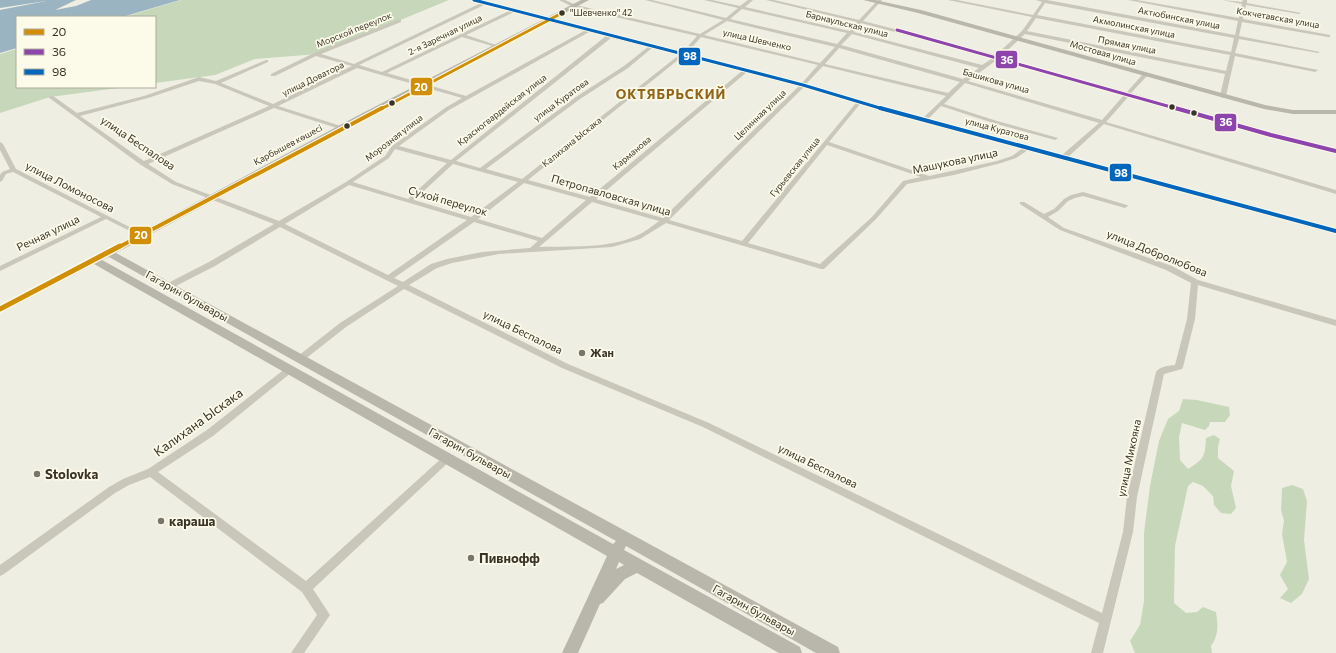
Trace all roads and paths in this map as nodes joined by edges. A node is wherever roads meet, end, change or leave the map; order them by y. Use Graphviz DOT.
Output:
graph roads {
  1 [pos="474,0"];
  2 [pos="561,0"];
  3 [pos="586,0"];
  4 [pos="647,0"];
  5 [pos="706,0"];
  6 [pos="751,0"];
  7 [pos="768,0"];
  8 [pos="866,0"];
  9 [pos="950,0"];
  10 [pos="1043,0"];
  11 [pos="1130,0"];
  12 [pos="1224,0"];
  13 [pos="879,1"];
  14 [pos="1244,2"];
  15 [pos="485,3"];
  16 [pos="576,6"];
  17 [pos="741,8"];
  18 [pos="512,11"];
  19 [pos="1299,13"];
  20 [pos="1034,16"];
  21 [pos="727,19"];
  22 [pos="548,20"];
  23 [pos="1240,20"];
  24 [pos="399,21"];
  25 [pos="860,21"];
  26 [pos="589,30"];
  27 [pos="849,32"];
  28 [pos="1024,32"];
  29 [pos="461,35"];
  30 [pos="610,36"];
  31 [pos="700,36"];
  32 [pos="1328,36"];
  33 [pos="1236,37"];
  34 [pos="1017,39"];
  35 [pos="652,46"];
  36 [pos="838,46"];
  37 [pos="497,47"];
  38 [pos="1318,52"];
  39 [pos="316,54"];
  40 [pos="682,54"];
  41 [pos="1232,54"];
  42 [pos="997,57"];
  43 [pos="266,61"];
  44 [pos="823,64"];
  45 [pos="357,66"];
  46 [pos="983,67"];
  47 [pos="1315,70"];
  48 [pos="745,71"];
  49 [pos="384,73"];
  50 [pos="1227,73"];
  51 [pos="273,75"];
  52 [pos="1145,75"];
  53 [pos="964,81"];
  54 [pos="218,83"];
  55 [pos="423,85"];
  56 [pos="803,85"];
  57 [pos="1129,94"];
  58 [pos="949,95"];
  59 [pos="1222,96"];
  60 [pos="51,97"];
  61 [pos="466,98"];
  62 [pos="859,102"];
  63 [pos="939,104"];
  64 [pos="274,106"];
  65 [pos="1336,112"];
  66 [pos="77,115"];
  67 [pos="925,119"];
  68 [pos="1103,122"];
  69 [pos="342,128"];
  70 [pos="1055,138"];
  71 [pos="826,143"];
  72 [pos="0,144"];
  73 [pos="394,147"];
  74 [pos="1028,147"];
  75 [pos="1336,151"];
  76 [pos="1064,157"];
  77 [pos="452,162"];
  78 [pos="143,164"];
  79 [pos="482,169"];
  80 [pos="14,170"];
  81 [pos="930,178"];
  82 [pos="0,180"];
  83 [pos="523,181"];
  84 [pos="348,183"];
  85 [pos="1336,192"];
  86 [pos="211,198"];
  87 [pos="590,200"];
  88 [pos="408,201"];
  89 [pos="1022,203"];
  90 [pos="1126,206"];
  91 [pos="106,217"];
  92 [pos="1043,217"];
  93 [pos="472,220"];
  94 [pos="664,221"];
  95 [pos="280,224"];
  96 [pos="1336,231"];
  97 [pos="142,235"];
  98 [pos="542,240"];
  99 [pos="744,244"];
  100 [pos="532,250"];
  101 [pos="109,253"];
  102 [pos="94,260"];
  103 [pos="821,267"];
  104 [pos="0,269"];
  105 [pos="389,278"];
  106 [pos="1195,282"];
  107 [pos="169,286"];
  108 [pos="404,286"];
  109 [pos="0,308"];
  110 [pos="1336,323"];
  111 [pos="301,358"];
  112 [pos="289,370"];
  113 [pos="447,459"];
  114 [pos="151,472"];
  115 [pos="623,538"];
  116 [pos="615,552"];
  117 [pos="639,565"];
  118 [pos="0,571"];
  119 [pos="306,588"];
  120 [pos="592,604"];
  121 [pos="1105,620"];
  122 [pos="297,653"];
  123 [pos="570,653"];
  124 [pos="794,653"];
  125 [pos="832,653"];
  126 [pos="1097,653"];
  1 -- 15 [label="street, улица Куратова"];
  2 -- 16 [label="street, улица Шевченко"];
  3 -- 16 [label="main road, Қарбышев көшесі"];
  4 -- 21 [label="street, Башикова улица"];
  5 -- 17 [label="street, Барнаульская улица"];
  6 -- 17 [label="street, Калихана Ыскака"];
  7 -- 25 [label="street"];
  8 -- 13 [label="main road, Мостовая улица"];
  9 -- 20 [label="street, Акмолинская улица"];
  10 -- 20 [label="street"];
  10 -- 33 [label="street, Актюбинская улица"];
  11 -- 23 [label="street, Кокчетавская улица"];
  12 -- 14 [label="street"];
  13 -- 25 [label="street, Целинная улица"];
  13 -- 34 [label="main road, Мостовая улица"];
  14 -- 19 [label="street"];
  14 -- 23 [label="street"];
  15 -- 18 [label="street, улица Куратова"];
  15 -- 45 [label="street, улица Доватора"];
  16 -- 22 [label="main road, Қарбышев көшесі"];
  16 -- 31 [label="street, улица Шевченко"];
  17 -- 21 [label="street, Калихана Ыскака"];
  17 -- 27 [label="street, Барнаульская улица"];
  18 -- 22 [label="street, улица Куратова"];
  18 -- 29 [label="street, 2-я Заречная улица"];
  20 -- 28 [label="street"];
  20 -- 41 [label="street, Акмолинская улица"];
  21 -- 31 [label="street, Калихана Ыскака"];
  21 -- 36 [label="street, Башикова улица"];
  22 -- 26 [label="street, улица Куратова"];
  22 -- 37 [label="main road, Қарбышев көшесі"];
  23 -- 32 [label="street, Кокчетавская улица"];
  23 -- 33 [label="street"];
  24 -- 39 [label="street, Морской переулок"];
  25 -- 27 [label="street, Целинная улица"];
  25 -- 42 [label="street"];
  26 -- 30 [label="street, улица Куратова"];
  26 -- 61 [label="street, Морозная улица"];
  27 -- 36 [label="street, Целинная улица"];
  27 -- 46 [label="street, Барнаульская улица"];
  28 -- 34 [label="street"];
  28 -- 50 [label="street, Прямая улица"];
  29 -- 37 [label="street"];
  29 -- 49 [label="street, 2-я Заречная улица"];
  30 -- 35 [label="street, улица Куратова"];
  30 -- 77 [label="street, Красногвардейская улица"];
  31 -- 40 [label="street, Калихана Ыскака"];
  31 -- 44 [label="street, улица Шевченко"];
  33 -- 38 [label="street, Актюбинская улица"];
  33 -- 41 [label="street"];
  34 -- 42 [label="street"];
  34 -- 52 [label="main road, Мостовая улица"];
  35 -- 40 [label="street, улица Куратова"];
  35 -- 79 [label="street, улица Куратова"];
  36 -- 44 [label="street, Целинная улица"];
  36 -- 53 [label="street, Башикова улица"];
  37 -- 55 [label="main road, Қарбышев көшесі"];
  39 -- 45 [label="street, Морской переулок"];
  39 -- 51 [label="street, Морской переулок"];
  40 -- 48 [label="street, улица Куратова"];
  40 -- 83 [label="street, Калихана Ыскака"];
  41 -- 47 [label="street, Акмолинская улица"];
  41 -- 50 [label="street"];
  42 -- 46 [label="street"];
  42 -- 57 [label="street"];
  43 -- 54 [label="street"];
  44 -- 56 [label="street, Целинная улица"];
  44 -- 58 [label="street, улица Шевченко"];
  45 -- 49 [label="street, Морской переулок"];
  45 -- 64 [label="street, улица Доватора"];
  46 -- 53 [label="street"];
  48 -- 56 [label="street, улица Куратова"];
  48 -- 87 [label="street, Карманова"];
  49 -- 55 [label="street, Морской переулок"];
  50 -- 59 [label="street"];
  52 -- 57 [label="street"];
  52 -- 59 [label="main road, Мостовая улица"];
  53 -- 58 [label="street"];
  53 -- 68 [label="street, Башикова улица"];
  54 -- 64 [label="street"];
  54 -- 66 [label="street"];
  55 -- 61 [label="street, Морской переулок"];
  55 -- 69 [label="main road, Қарбышев көшесі"];
  56 -- 62 [label="street, улица Куратова"];
  56 -- 94 [label="street, Целинная улица"];
  57 -- 68 [label="street"];
  57 -- 75 [label="street"];
  58 -- 63 [label="street"];
  59 -- 65 [label="main road, Мостовая улица"];
  60 -- 66 [label="street, улица Беспалова"];
  61 -- 73 [label="street, Морозная улица"];
  62 -- 67 [label="street, улица Куратова"];
  62 -- 71 [label="street, Гурьевская улица"];
  63 -- 67 [label="street"];
  63 -- 70 [label="street"];
  64 -- 69 [label="street"];
  64 -- 78 [label="street, улица Доватора"];
  66 -- 78 [label="street, улица Беспалова"];
  67 -- 74 [label="street, улица Куратова"];
  68 -- 76 [label="street"];
  68 -- 85 [label="street, Башикова улица"];
  69 -- 86 [label="main road, Қарбышев көшесі"];
  71 -- 81 [label="street"];
  71 -- 99 [label="street, Гурьевская улица"];
  72 -- 80 [label="street, улица Ломоносова"];
  73 -- 77 [label="street, Петропавловская улица"];
  73 -- 84 [label="street, Морозная улица"];
  74 -- 76 [label="street, улица Куратова"];
  74 -- 81 [label="street, Машукова улица"];
  76 -- 96 [label="street, улица Куратова"];
  77 -- 79 [label="street, Петропавловская улица"];
  77 -- 88 [label="street, Красногвардейская улица"];
  78 -- 86 [label="street, улица Беспалова"];
  79 -- 83 [label="street, Петропавловская улица"];
  80 -- 82 [label="street"];
  80 -- 91 [label="street, улица Ломоносова"];
  81 -- 103 [label="street, Машукова улица"];
  83 -- 87 [label="street, Петропавловская улица"];
  83 -- 93 [label="street, Калихана Ыскака"];
  84 -- 88 [label="street, Сухой переулок"];
  84 -- 95 [label="street, Морозная улица"];
  86 -- 95 [label="street, улица Беспалова"];
  86 -- 97 [label="main road, Қарбышев көшесі"];
  87 -- 94 [label="street, Петропавловская улица"];
  87 -- 98 [label="street, Карманова"];
  88 -- 93 [label="street, Сухой переулок"];
  89 -- 92 [label="street, улица Добролюбова"];
  90 -- 92 [label="street"];
  91 -- 97 [label="street, улица Ломоносова"];
  91 -- 104 [label="street, Речная улица"];
  92 -- 106 [label="street, улица Добролюбова"];
  93 -- 98 [label="street, Сухой переулок"];
  93 -- 105 [label="street, Калихана Ыскака"];
  94 -- 99 [label="street, Петропавловская улица"];
  94 -- 100 [label="street, Целинная улица"];
  95 -- 105 [label="street, улица Беспалова"];
  95 -- 107 [label="street, Морозная улица"];
  97 -- 101 [label="main road, Қарбышев көшесі"];
  98 -- 100 [label="street, Карманова"];
  99 -- 103 [label="street, Петропавловская улица"];
  100 -- 108 [label="street, Целинная улица"];
  101 -- 102 [label="main road, Қарбышев көшесі"];
  101 -- 107 [label="main road, Гагарин бульвары"];
  102 -- 109 [label="main road, Қарбышев көшесі"];
  102 -- 112 [label="main road, Гагарин бульвары"];
  105 -- 108 [label="street, улица Беспалова"];
  106 -- 110 [label="street, улица Добролюбова"];
  106 -- 121 [label="street, улица Микояна"];
  107 -- 111 [label="main road, Гагарин бульвары"];
  108 -- 111 [label="street, Целинная улица"];
  108 -- 121 [label="street, улица Беспалова"];
  111 -- 112 [label="main road"];
  111 -- 115 [label="main road, Гагарин бульвары"];
  112 -- 113 [label="main road, Гагарин бульвары"];
  112 -- 114 [label="street, Калихана Ыскака"];
  113 -- 116 [label="main road, Гагарин бульвары"];
  113 -- 119 [label="street"];
  114 -- 118 [label="street, Калихана Ыскака"];
  114 -- 119 [label="street"];
  115 -- 116 [label="main road"];
  115 -- 125 [label="main road, Гагарин бульвары"];
  116 -- 117 [label="main road, Гагарин бульвары"];
  116 -- 120 [label="main road"];
  117 -- 120 [label="main road"];
  117 -- 124 [label="main road, Гагарин бульвары"];
  119 -- 122 [label="street"];
  120 -- 123 [label="main road"];
  121 -- 126 [label="street, улица Микояна"];
}
